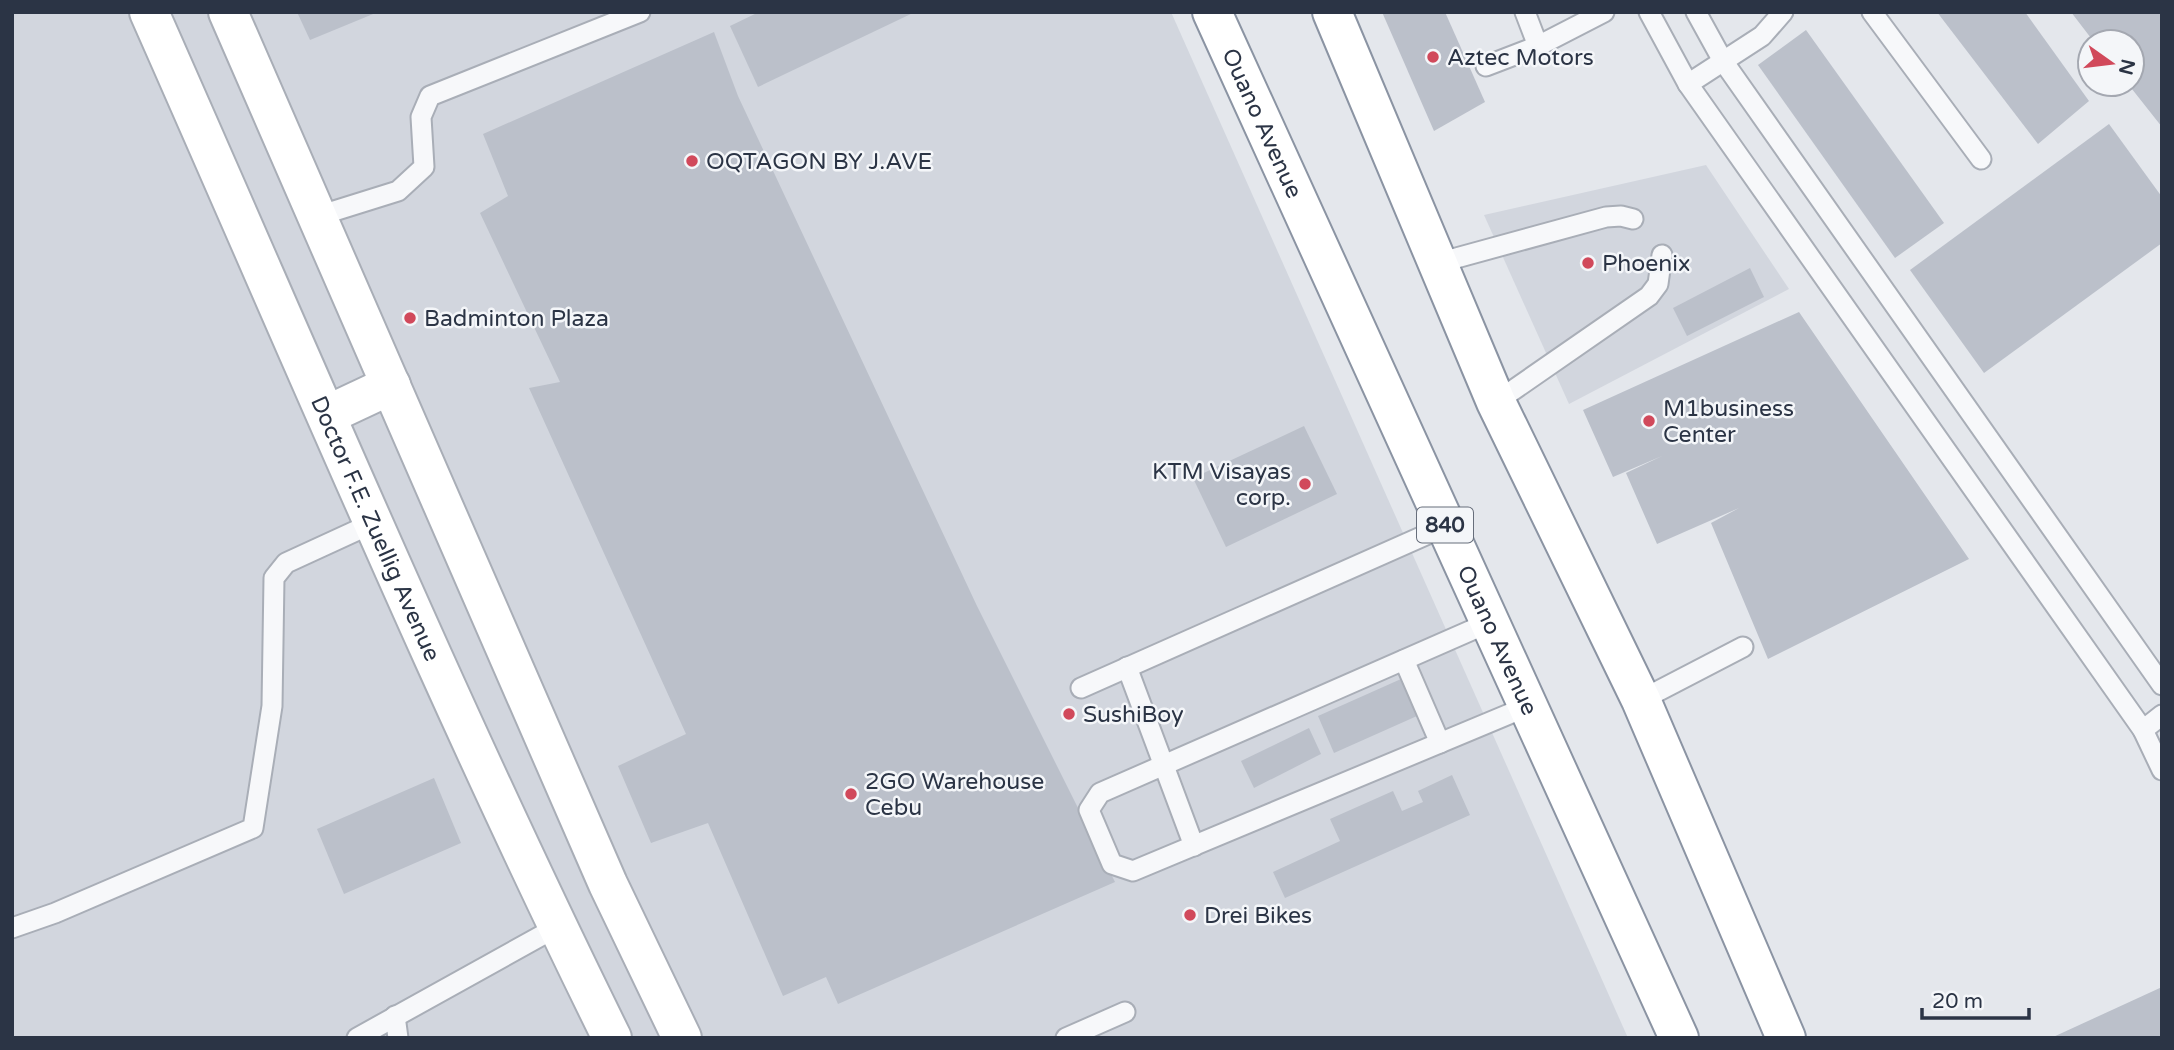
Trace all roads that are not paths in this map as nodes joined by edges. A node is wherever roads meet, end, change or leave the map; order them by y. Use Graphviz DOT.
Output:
graph roads {
  1 [pos="149,12"];
  2 [pos="228,12"];
  3 [pos="637,12"];
  4 [pos="1212,12"];
  5 [pos="1332,12"];
  6 [pos="1525,12"];
  7 [pos="1604,12"];
  8 [pos="1648,12"];
  9 [pos="1696,12"];
  10 [pos="1783,12"];
  11 [pos="1872,12"];
  12 [pos="1538,46"];
  13 [pos="1723,61"];
  14 [pos="1486,66"];
  15 [pos="1688,84"];
  16 [pos="1982,159"];
  17 [pos="318,216"];
  18 [pos="1633,219"];
  19 [pos="1662,255"];
  20 [pos="1438,263"];
  21 [pos="391,385"];
  22 [pos="1496,402"];
  23 [pos="327,415"];
  24 [pos="373,523"];
  25 [pos="1446,526"];
  26 [pos="1488,623"];
  27 [pos="1743,647"];
  28 [pos="1404,660"];
  29 [pos="1127,667"];
  30 [pos="2162,685"];
  31 [pos="1081,688"];
  32 [pos="1641,700"];
  33 [pos="1526,707"];
  34 [pos="2162,715"];
  35 [pos="2143,730"];
  36 [pos="1440,743"];
  37 [pos="1163,766"];
  38 [pos="2162,769"];
  39 [pos="1194,846"];
  40 [pos="557,927"];
  41 [pos="12,928"];
  42 [pos="1125,1012"];
  43 [pos="395,1016"];
  44 [pos="357,1038"];
  45 [pos="398,1038"];
  46 [pos="612,1038"];
  47 [pos="682,1038"];
  48 [pos="1066,1038"];
  49 [pos="1679,1038"];
  50 [pos="1786,1038"];
  1 -- 23 [label="main road, Doctor F.E. Zuellig Avenue"];
  2 -- 17 [label="main road"];
  3 -- 17 [label="lane"];
  4 -- 25 [label="main road, Ouano Avenue / 840"];
  5 -- 20 [label="main road"];
  6 -- 12 [label="lane"];
  7 -- 12 [label="lane"];
  8 -- 15 [label="lane"];
  9 -- 13 [label="lane"];
  10 -- 13 [label="lane"];
  11 -- 16 [label="lane"];
  12 -- 14 [label="lane"];
  13 -- 15 [label="lane"];
  13 -- 30 [label="lane"];
  15 -- 35 [label="lane"];
  17 -- 21 [label="main road"];
  18 -- 20 [label="lane"];
  19 -- 22 [label="lane"];
  20 -- 22 [label="main road"];
  21 -- 23 [label="main road"];
  21 -- 47 [label="main road"];
  22 -- 32 [label="main road"];
  23 -- 24 [label="main road, Doctor F.E. Zuellig Avenue"];
  24 -- 40 [label="main road, Doctor F.E. Zuellig Avenue"];
  24 -- 41 [label="lane"];
  25 -- 26 [label="main road, Ouano Avenue / 840"];
  25 -- 29 [label="lane"];
  26 -- 28 [label="lane"];
  26 -- 33 [label="main road, Ouano Avenue / 840"];
  27 -- 32 [label="lane"];
  28 -- 36 [label="lane"];
  28 -- 37 [label="lane"];
  29 -- 31 [label="lane"];
  29 -- 37 [label="lane"];
  32 -- 50 [label="main road"];
  33 -- 36 [label="lane"];
  33 -- 49 [label="main road, Ouano Avenue / 840"];
  34 -- 35 [label="lane"];
  35 -- 38 [label="lane"];
  36 -- 39 [label="lane"];
  37 -- 39 [label="lane"];
  37 -- 39 [label="lane"];
  40 -- 43 [label="lane"];
  40 -- 46 [label="main road, Doctor F.E. Zuellig Avenue"];
  42 -- 48 [label="lane"];
  43 -- 44 [label="lane"];
  43 -- 45 [label="lane"];
}
